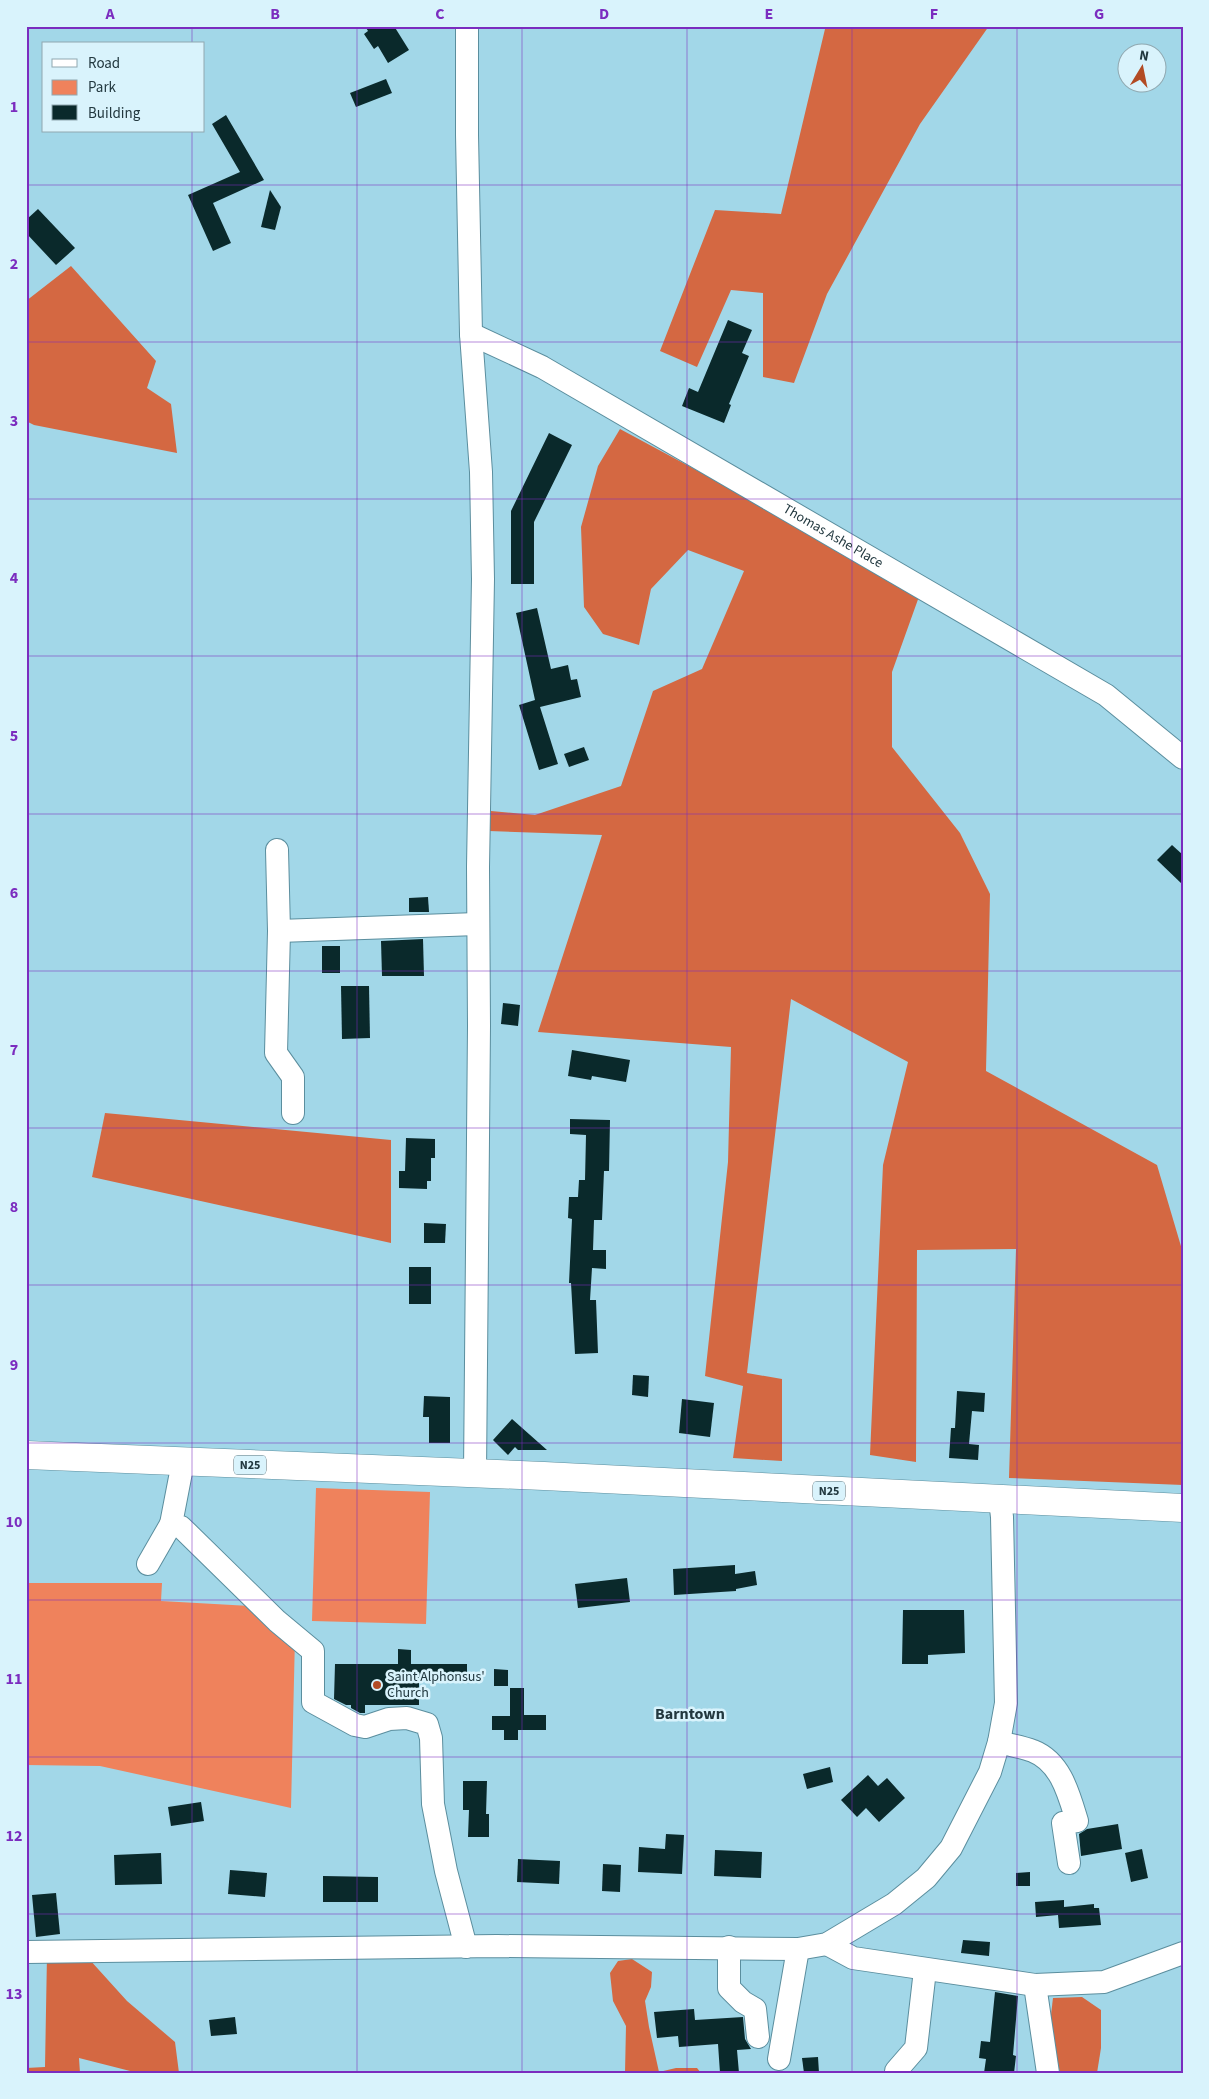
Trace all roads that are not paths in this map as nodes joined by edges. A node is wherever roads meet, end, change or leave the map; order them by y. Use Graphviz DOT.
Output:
graph roads {
  1 [pos="467,26"];
  2 [pos="471,334"];
  3 [pos="1183,758"];
  4 [pos="278,850"];
  5 [pos="478,924"];
  6 [pos="279,931"];
  7 [pos="293,1112"];
  8 [pos="26,1455"];
  9 [pos="184,1462"];
  10 [pos="475,1474"];
  11 [pos="1000,1500"];
  12 [pos="1183,1508"];
  13 [pos="171,1524"];
  14 [pos="148,1564"];
  15 [pos="999,1742"];
  16 [pos="1068,1864"];
  17 [pos="827,1944"];
  18 [pos="466,1947"];
  19 [pos="729,1947"];
  20 [pos="798,1949"];
  21 [pos="26,1952"];
  22 [pos="1183,1953"];
  23 [pos="925,1970"];
  24 [pos="1035,1985"];
  25 [pos="758,2037"];
  26 [pos="779,2059"];
  27 [pos="896,2071"];
  28 [pos="1048,2073"];
  1 -- 2 [label="street"];
  2 -- 3 [label="street, Thomas Ashe Place"];
  2 -- 5 [label="street"];
  4 -- 6 [label="street"];
  5 -- 6 [label="street"];
  5 -- 10 [label="street"];
  6 -- 7 [label="street"];
  8 -- 9 [label="highway, N25"];
  9 -- 10 [label="highway, N25"];
  9 -- 13 [label="street"];
  10 -- 11 [label="highway, N25"];
  11 -- 12 [label="highway, N25"];
  11 -- 15 [label="street"];
  13 -- 14 [label="street"];
  13 -- 18 [label="street"];
  15 -- 16 [label="street"];
  15 -- 17 [label="street"];
  17 -- 20 [label="street"];
  17 -- 23 [label="street"];
  18 -- 19 [label="street"];
  18 -- 21 [label="street"];
  19 -- 20 [label="street"];
  19 -- 25 [label="street"];
  20 -- 26 [label="street"];
  22 -- 24 [label="street"];
  23 -- 24 [label="street"];
  23 -- 27 [label="street"];
  24 -- 28 [label="street"];
}
